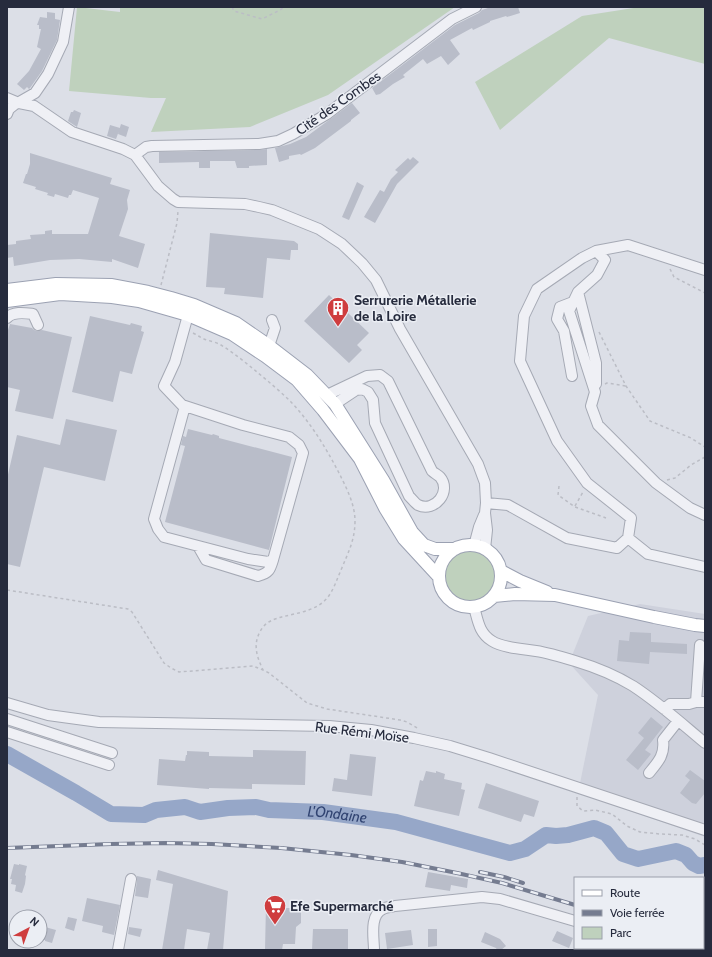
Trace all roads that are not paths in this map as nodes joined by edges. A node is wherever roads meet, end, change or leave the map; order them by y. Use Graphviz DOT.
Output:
graph roads {
  1 [pos="68,7"];
  2 [pos="476,7"];
  3 [pos="7,98"];
  4 [pos="19,103"];
  5 [pos="7,114"];
  6 [pos="136,155"];
  7 [pos="596,251"];
  8 [pos="705,270"];
  9 [pos="7,290"];
  10 [pos="578,292"];
  11 [pos="7,301"];
  12 [pos="573,302"];
  13 [pos="188,315"];
  14 [pos="7,318"];
  15 [pos="38,325"];
  16 [pos="277,325"];
  17 [pos="270,346"];
  18 [pos="572,376"];
  19 [pos="595,392"];
  20 [pos="331,400"];
  21 [pos="185,406"];
  22 [pos="486,508"];
  23 [pos="705,515"];
  24 [pos="628,538"];
  25 [pos="198,546"];
  26 [pos="479,548"];
  27 [pos="455,549"];
  28 [pos="273,560"];
  29 [pos="705,567"];
  30 [pos="500,571"];
  31 [pos="439,577"];
  32 [pos="556,595"];
  33 [pos="494,596"];
  34 [pos="474,607"];
  35 [pos="705,626"];
  36 [pos="700,645"];
  37 [pos="701,698"];
  38 [pos="7,703"];
  39 [pos="664,709"];
  40 [pos="7,719"];
  41 [pos="678,721"];
  42 [pos="7,732"];
  43 [pos="705,743"];
  44 [pos="112,753"];
  45 [pos="109,766"];
  46 [pos="649,773"];
  47 [pos="705,830"];
  48 [pos="131,879"];
  49 [pos="574,921"];
  50 [pos="118,950"];
  51 [pos="374,950"];
  1 -- 4 [label="street"];
  2 -- 6 [label="street, Cité des Combes"];
  3 -- 4 [label="street"];
  4 -- 5 [label="street"];
  4 -- 6 [label="street"];
  6 -- 22 [label="street"];
  7 -- 8 [label="street"];
  7 -- 10 [label="street"];
  7 -- 24 [label="street"];
  9 -- 17 [label="main road"];
  10 -- 12 [label="street"];
  10 -- 19 [label="street"];
  11 -- 13 [label="main road"];
  12 -- 18 [label="street"];
  12 -- 19 [label="street"];
  13 -- 21 [label="street"];
  13 -- 31 [label="main road"];
  14 -- 15 [label="street"];
  16 -- 17 [label="street"];
  17 -- 20 [label="main road"];
  19 -- 23 [label="street"];
  20 -- 20 [label="street"];
  20 -- 27 [label="main road"];
  21 -- 25 [label="street"];
  21 -- 28 [label="street"];
  22 -- 24 [label="street"];
  22 -- 26 [label="street"];
  24 -- 29 [label="street"];
  25 -- 28 [label="street"];
  25 -- 28 [label="street"];
  26 -- 27 [label="main road"];
  26 -- 30 [label="main road"];
  27 -- 31 [label="main road"];
  30 -- 32 [label="main road"];
  30 -- 33 [label="main road"];
  31 -- 34 [label="main road"];
  32 -- 33 [label="main road"];
  32 -- 35 [label="main road"];
  33 -- 34 [label="main road"];
  34 -- 39 [label="street"];
  36 -- 37 [label="street"];
  37 -- 39 [label="street"];
  38 -- 47 [label="street, Rue Rémi Moïse"];
  39 -- 41 [label="street"];
  40 -- 44 [label="street"];
  41 -- 43 [label="street"];
  41 -- 46 [label="street"];
  42 -- 45 [label="street"];
  48 -- 50 [label="street"];
  49 -- 51 [label="street"];
}
